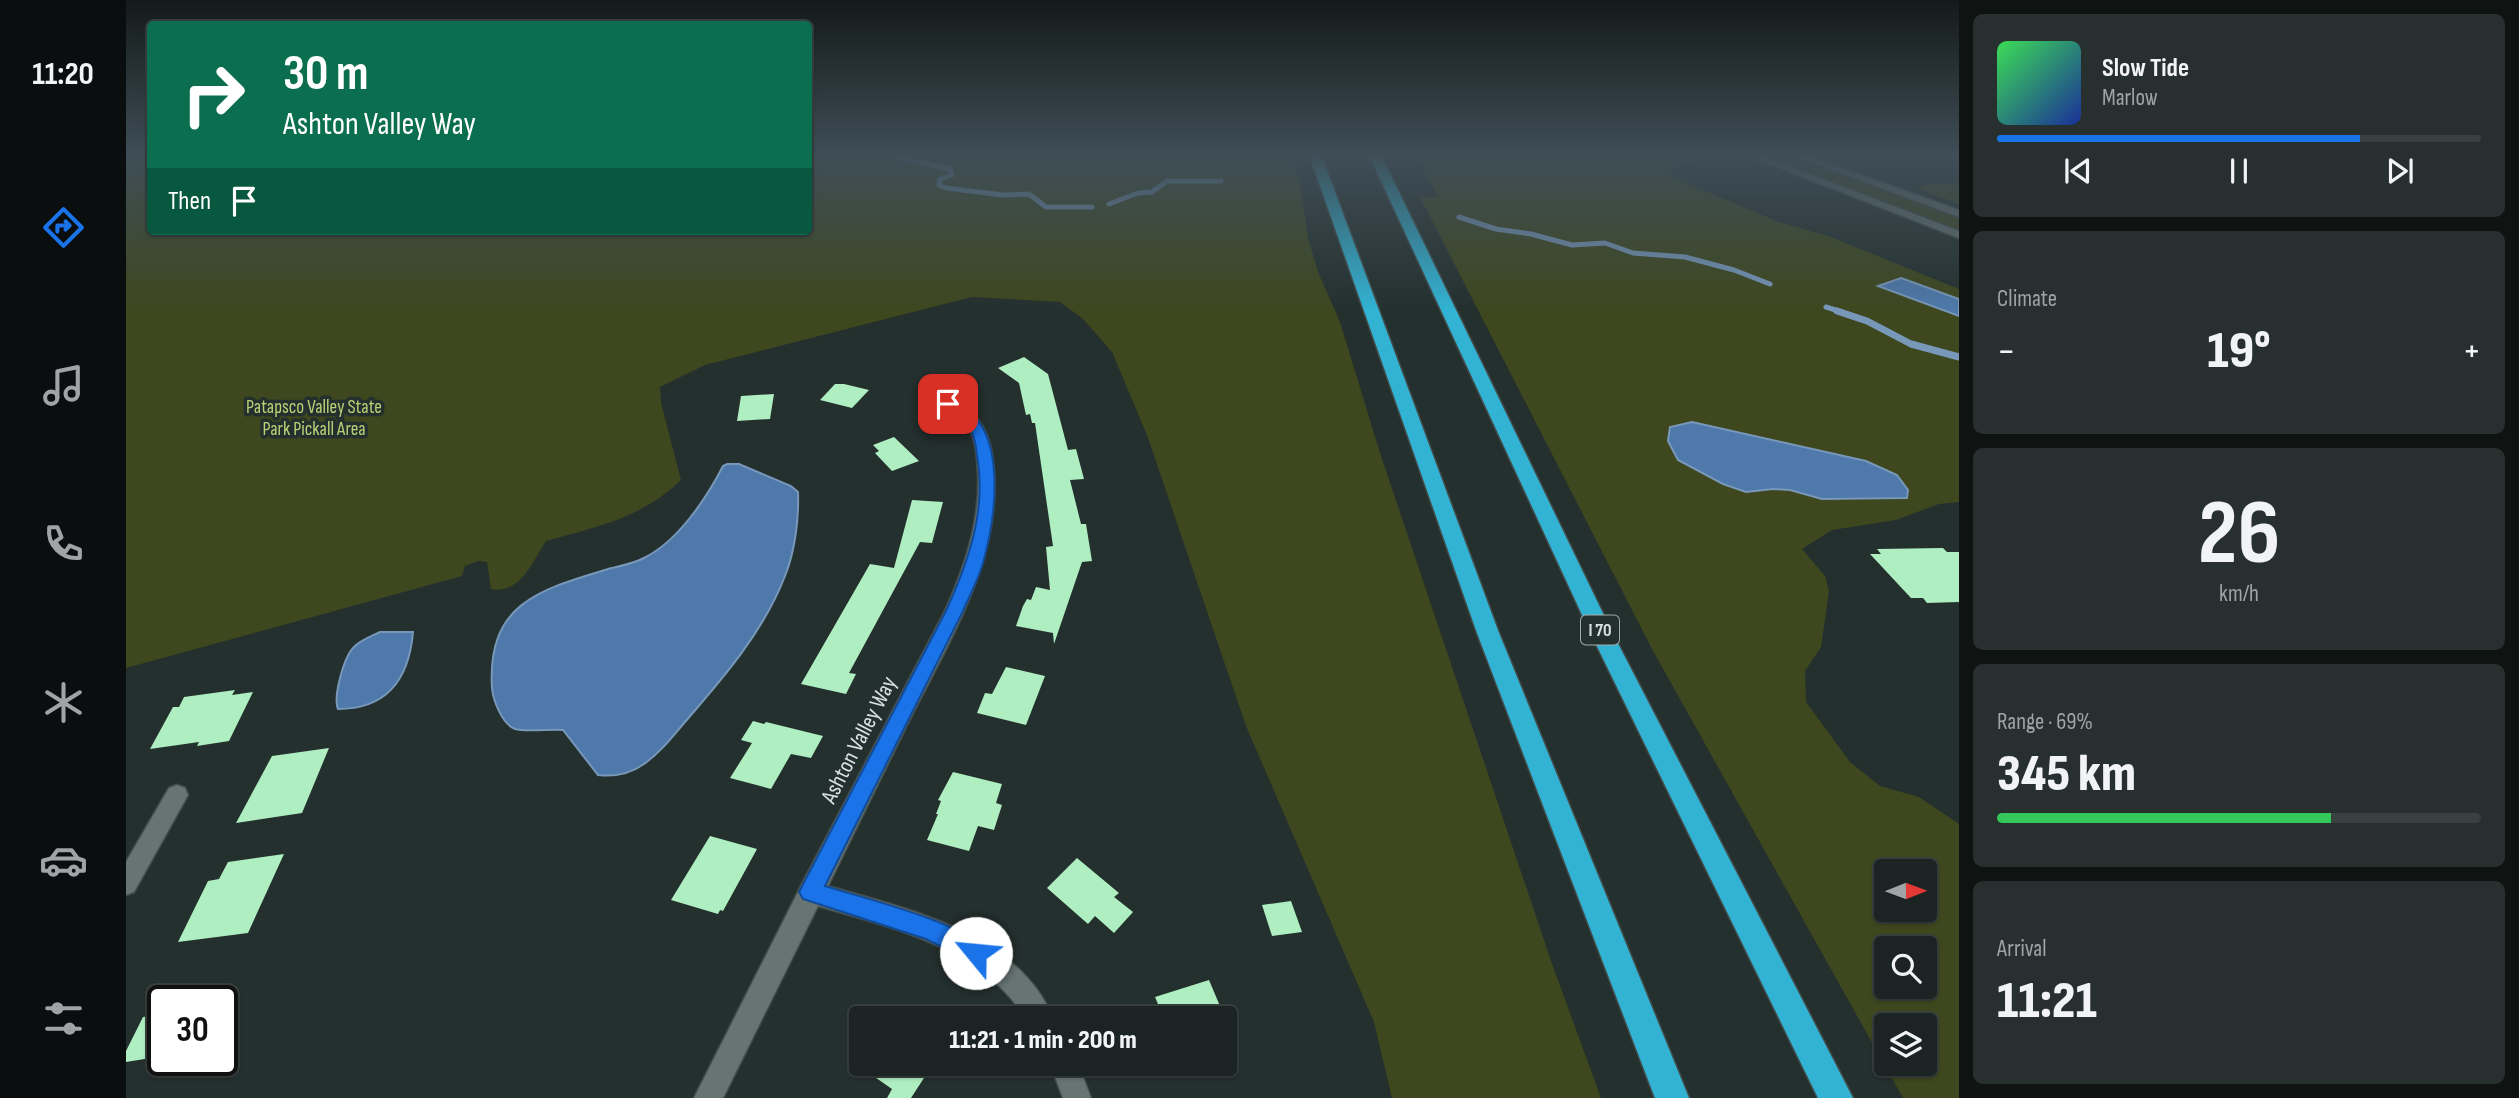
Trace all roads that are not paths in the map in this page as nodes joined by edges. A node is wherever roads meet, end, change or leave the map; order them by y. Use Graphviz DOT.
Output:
graph roads {
  1 [pos="1334,208"];
  2 [pos="1400,208"];
  3 [pos="1889,208"];
  4 [pos="1959,235"];
  5 [pos="948,404"];
  6 [pos="177,795"];
  7 [pos="126,884"];
  8 [pos="810,892"];
  9 [pos="1032,1006"];
  10 [pos="1069,1076"];
  11 [pos="708,1098"];
  12 [pos="1077,1098"];
  13 [pos="1672,1098"];
  14 [pos="1836,1098"];
  1 -- 13 [label="highway"];
  2 -- 14 [label="highway, I 70"];
  3 -- 4 [label="street"];
  5 -- 8 [label="street, Ashton Valley Way"];
  6 -- 7 [label="street"];
  8 -- 9 [label="street"];
  8 -- 11 [label="street, Ashton Valley Way"];
  10 -- 12 [label="street"];
}
